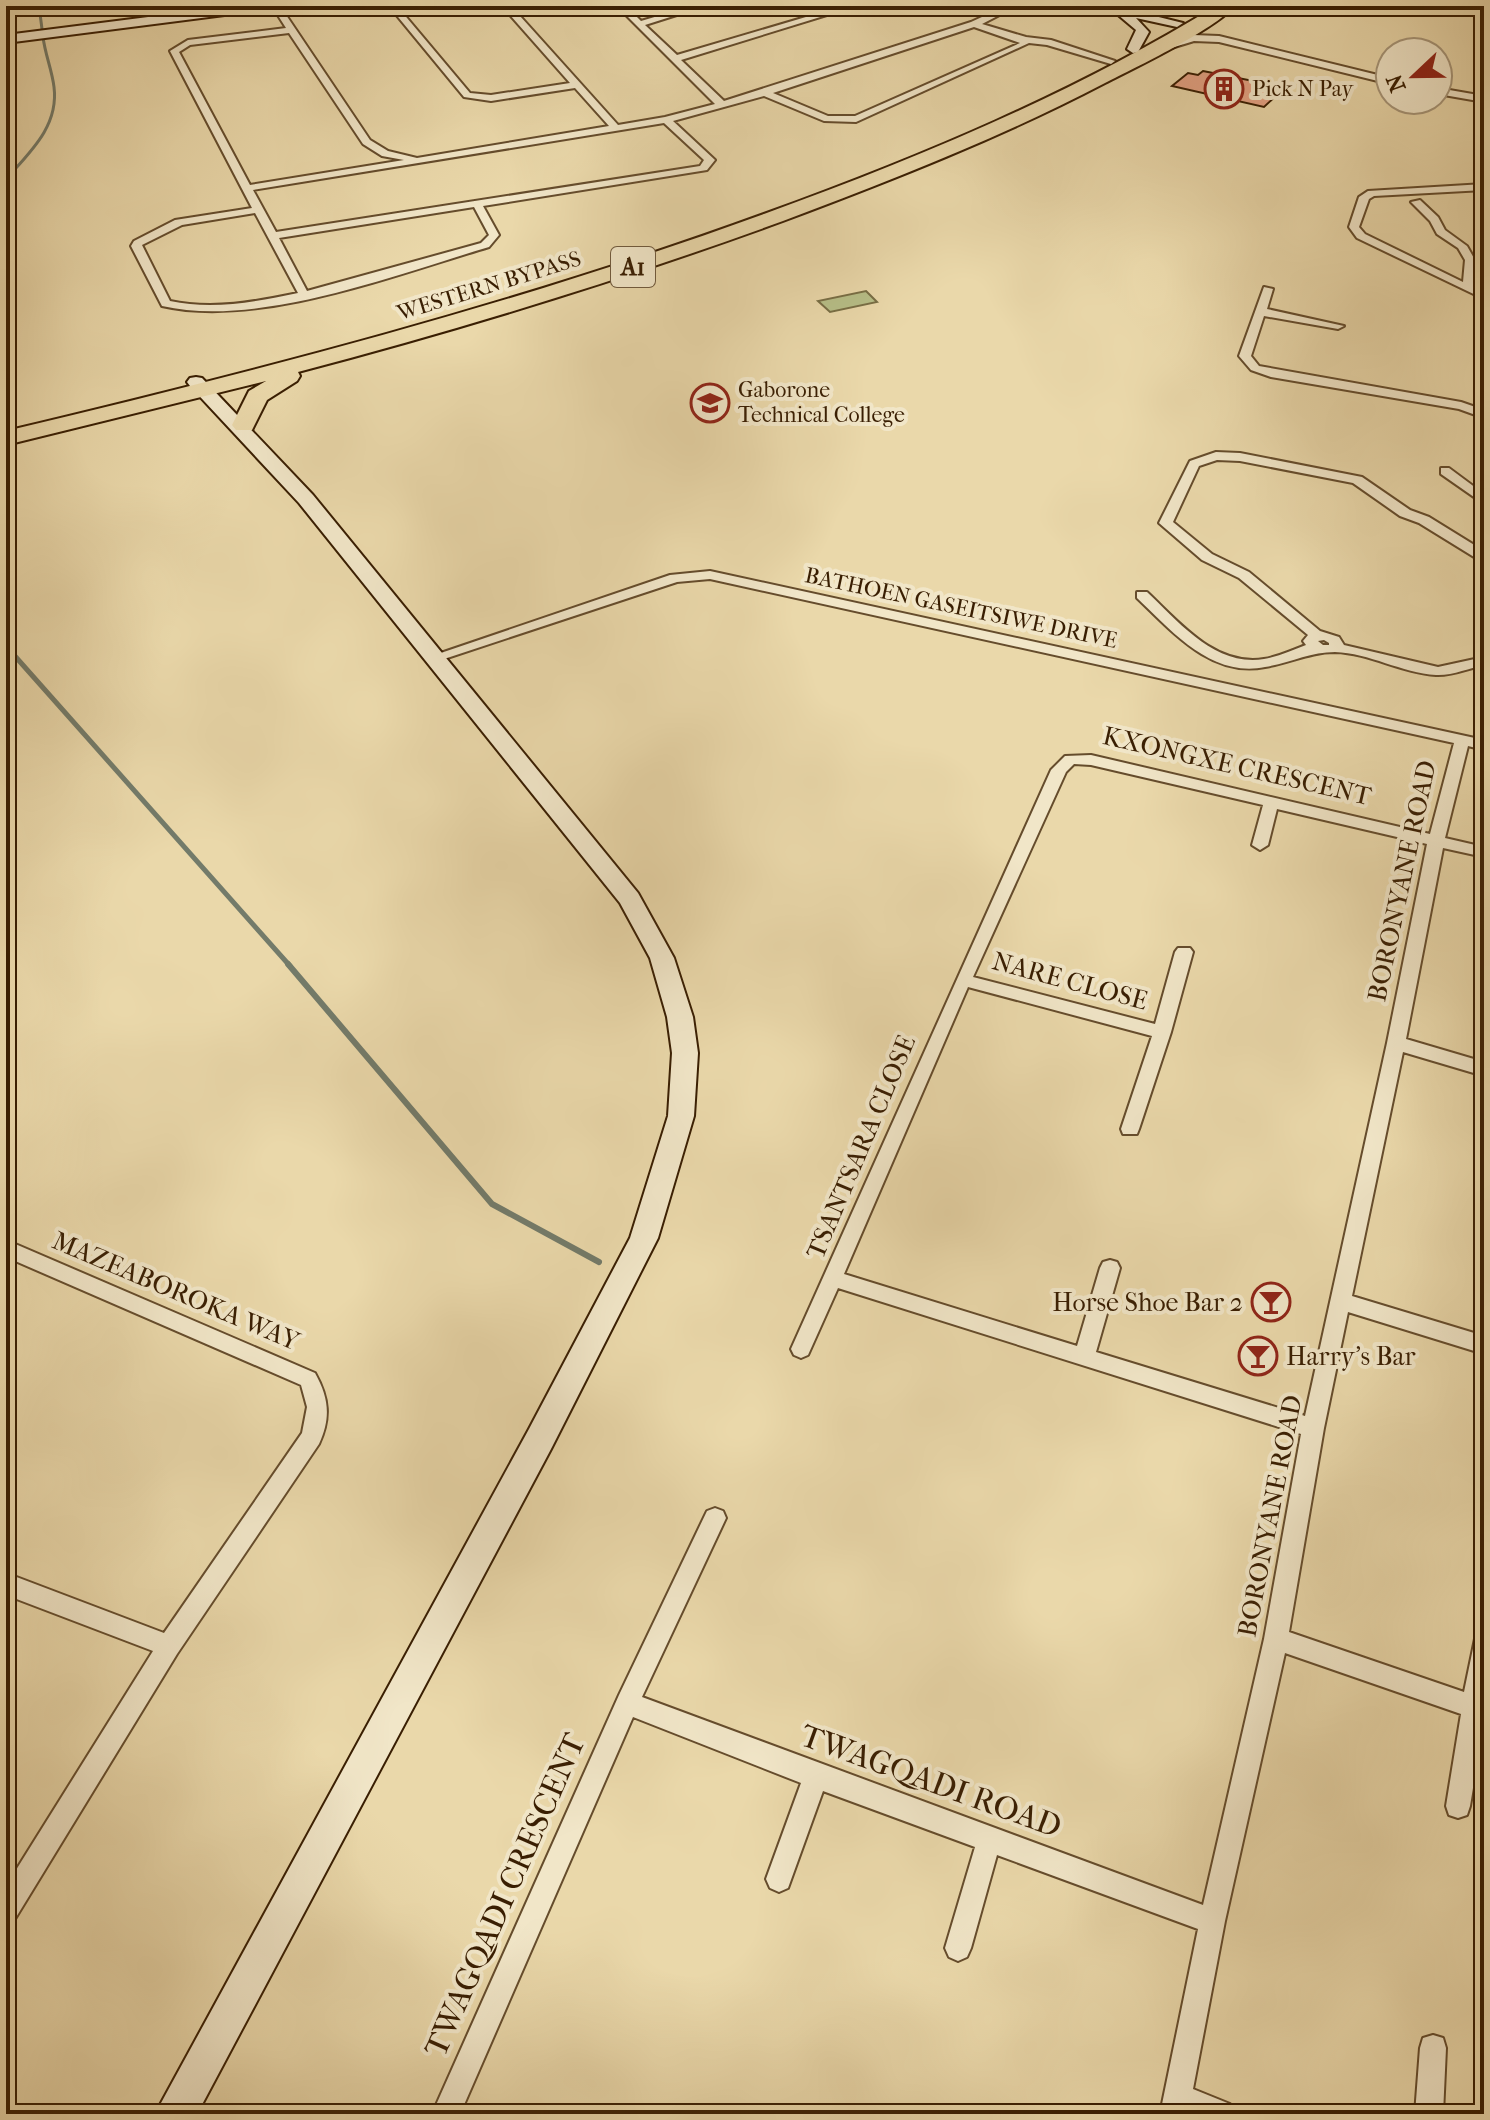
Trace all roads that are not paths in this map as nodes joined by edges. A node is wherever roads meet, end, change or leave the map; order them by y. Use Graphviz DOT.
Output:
graph roads {
  1 [pos="264,6"];
  2 [pos="276,6"];
  3 [pos="435,6"];
  4 [pos="506,6"];
  5 [pos="621,6"];
  6 [pos="701,6"];
  7 [pos="852,6"];
  8 [pos="990,6"];
  9 [pos="1097,6"];
  10 [pos="1205,6"];
  11 [pos="1228,6"];
  12 [pos="395,8"];
  13 [pos="1009,8"];
  14 [pos="1113,10"];
  15 [pos="1177,23"];
  16 [pos="640,24"];
  17 [pos="974,24"];
  18 [pos="292,30"];
  19 [pos="6,39"];
  20 [pos="1219,39"];
  21 [pos="1025,40"];
  22 [pos="1140,52"];
  23 [pos="674,59"];
  24 [pos="1111,61"];
  25 [pos="1374,77"];
  26 [pos="577,85"];
  27 [pos="765,93"];
  28 [pos="1454,94"];
  29 [pos="1484,99"];
  30 [pos="722,105"];
  31 [pos="666,120"];
  32 [pos="617,130"];
  33 [pos="422,159"];
  34 [pos="1484,187"];
  35 [pos="249,188"];
  36 [pos="1416,202"];
  37 [pos="477,204"];
  38 [pos="258,210"];
  39 [pos="271,236"];
  40 [pos="1468,288"];
  41 [pos="1268,289"];
  42 [pos="304,295"];
  43 [pos="1484,296"];
  44 [pos="1262,312"];
  45 [pos="1338,326"];
  46 [pos="407,336"];
  47 [pos="207,384"];
  48 [pos="1484,414"];
  49 [pos="6,427"];
  50 [pos="248,433"];
  51 [pos="6,438"];
  52 [pos="1445,471"];
  53 [pos="1484,500"];
  54 [pos="1484,557"];
  55 [pos="1142,595"];
  56 [pos="1316,642"];
  57 [pos="436,657"];
  58 [pos="1484,661"];
  59 [pos="1462,740"];
  60 [pos="1484,745"];
  61 [pos="1070,759"];
  62 [pos="1271,803"];
  63 [pos="1436,840"];
  64 [pos="1260,845"];
  65 [pos="1484,852"];
  66 [pos="1184,952"];
  67 [pos="963,980"];
  68 [pos="1162,1032"];
  69 [pos="1396,1043"];
  70 [pos="1484,1069"];
  71 [pos="1130,1129"];
  72 [pos="6,1248"];
  73 [pos="1110,1268"];
  74 [pos="834,1279"];
  75 [pos="1341,1301"];
  76 [pos="1484,1345"];
  77 [pos="801,1349"];
  78 [pos="1084,1356"];
  79 [pos="1313,1428"];
  80 [pos="715,1518"];
  81 [pos="6,1584"];
  82 [pos="1276,1639"];
  83 [pos="1484,1642"];
  84 [pos="169,1646"];
  85 [pos="627,1703"];
  86 [pos="1478,1708"];
  87 [pos="816,1776"];
  88 [pos="1458,1806"];
  89 [pos="989,1840"];
  90 [pos="779,1879"];
  91 [pos="6,1910"];
  92 [pos="1212,1921"];
  93 [pos="958,1948"];
  94 [pos="1433,2048"];
  95 [pos="1176,2106"];
  96 [pos="175,2114"];
  97 [pos="446,2114"];
  98 [pos="1220,2114"];
  99 [pos="1429,2114"];
  1 -- 19 [label="street"];
  2 -- 18 [label="street"];
  3 -- 12 [label="street"];
  4 -- 26 [label="street"];
  5 -- 16 [label="street"];
  6 -- 16 [label="street"];
  7 -- 23 [label="street"];
  8 -- 13 [label="street"];
  9 -- 14 [label="street"];
  10 -- 15 [label="highway, WESTERN BYPASS / A1"];
  11 -- 20 [label="street"];
  11 -- 22 [label="highway, WESTERN BYPASS / A1"];
  12 -- 26 [label="street"];
  13 -- 17 [label="street"];
  14 -- 15 [label="street"];
  14 -- 22 [label="street"];
  15 -- 22 [label="highway, WESTERN BYPASS / A1"];
  16 -- 23 [label="street"];
  17 -- 21 [label="street"];
  17 -- 27 [label="street"];
  18 -- 33 [label="street"];
  18 -- 35 [label="street"];
  20 -- 22 [label="street"];
  20 -- 25 [label="street"];
  21 -- 24 [label="street"];
  21 -- 27 [label="street"];
  22 -- 24 [label="highway, WESTERN BYPASS / A1"];
  22 -- 46 [label="highway, WESTERN BYPASS / A1"];
  23 -- 30 [label="street"];
  24 -- 47 [label="highway, WESTERN BYPASS / A1"];
  26 -- 32 [label="street"];
  27 -- 30 [label="street"];
  28 -- 29 [label="street"];
  30 -- 31 [label="street"];
  31 -- 32 [label="street"];
  31 -- 37 [label="street"];
  32 -- 33 [label="street"];
  33 -- 35 [label="street"];
  34 -- 40 [label="street"];
  35 -- 38 [label="street"];
  36 -- 40 [label="street"];
  37 -- 39 [label="street"];
  37 -- 42 [label="street"];
  38 -- 39 [label="street"];
  38 -- 42 [label="street"];
  39 -- 42 [label="street"];
  40 -- 43 [label="street"];
  41 -- 44 [label="street"];
  44 -- 45 [label="street"];
  44 -- 48 [label="street"];
  46 -- 47 [label="highway, WESTERN BYPASS / A1"];
  46 -- 50 [label="highway"];
  47 -- 49 [label="highway, WESTERN BYPASS / A1"];
  47 -- 50 [label="street"];
  47 -- 51 [label="highway, WESTERN BYPASS / A1"];
  50 -- 57 [label="street"];
  52 -- 53 [label="street"];
  54 -- 56 [label="street"];
  55 -- 56 [label="street"];
  56 -- 58 [label="street"];
  57 -- 59 [label="street, BATHOEN GASEITSIWE DRIVE"];
  57 -- 96 [label="street"];
  59 -- 60 [label="street, BATHOEN GASEITSIWE DRIVE"];
  59 -- 63 [label="street, BORONYANE ROAD"];
  61 -- 62 [label="street, KXONGXE CRESCENT"];
  61 -- 67 [label="street, TSANTSARA CLOSE"];
  62 -- 63 [label="street, KXONGXE CRESCENT"];
  62 -- 64 [label="street"];
  63 -- 65 [label="street, KXONGXE CRESCENT"];
  63 -- 69 [label="street, BORONYANE ROAD"];
  66 -- 68 [label="street, NARE CLOSE"];
  67 -- 68 [label="street, NARE CLOSE"];
  67 -- 74 [label="street, TSANTSARA CLOSE"];
  68 -- 71 [label="street, NARE CLOSE"];
  69 -- 70 [label="street"];
  69 -- 75 [label="street, BORONYANE ROAD"];
  72 -- 84 [label="street, MAZEABOROKA WAY"];
  73 -- 78 [label="street"];
  74 -- 77 [label="street"];
  74 -- 78 [label="street, TSANTSARA CLOSE"];
  75 -- 76 [label="street"];
  75 -- 79 [label="street, BORONYANE ROAD"];
  78 -- 79 [label="street, TSANTSARA CLOSE"];
  79 -- 82 [label="street, BORONYANE ROAD"];
  80 -- 85 [label="street, TWAGQADI CRESCENT"];
  81 -- 84 [label="street"];
  82 -- 86 [label="street"];
  82 -- 92 [label="street, BORONYANE ROAD"];
  83 -- 86 [label="street"];
  84 -- 91 [label="street"];
  85 -- 87 [label="street, TWAGQADI ROAD"];
  85 -- 97 [label="street, TWAGQADI CRESCENT"];
  86 -- 88 [label="street"];
  87 -- 89 [label="street, TWAGQADI ROAD"];
  87 -- 90 [label="street"];
  89 -- 92 [label="street, TWAGQADI ROAD"];
  89 -- 93 [label="street"];
  92 -- 95 [label="street, BORONYANE ROAD"];
  94 -- 99 [label="street"];
  95 -- 98 [label="street"];
}
